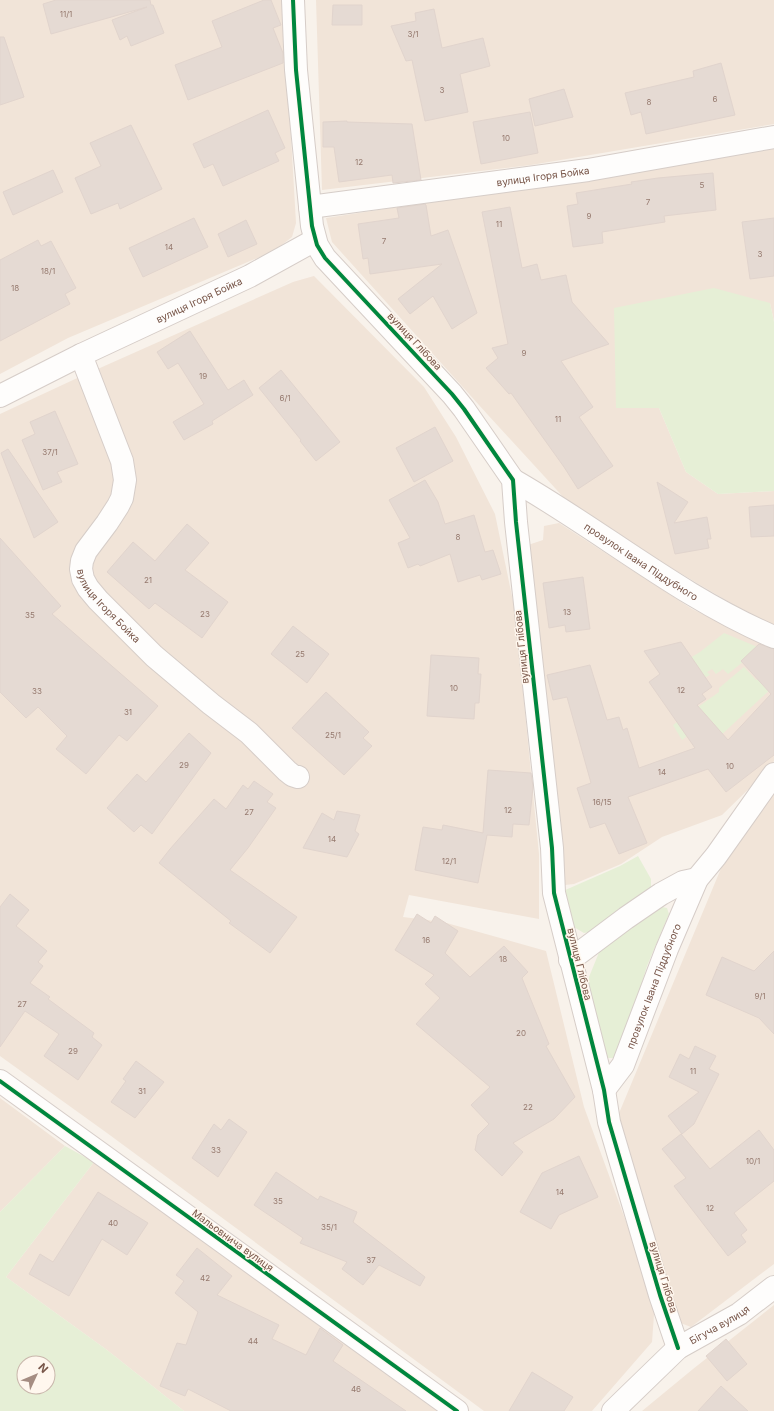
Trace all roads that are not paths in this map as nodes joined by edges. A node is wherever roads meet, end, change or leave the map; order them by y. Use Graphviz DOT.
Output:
graph roads {
  1 [pos="292,0"];
  2 [pos="774,137"];
  3 [pos="310,206"];
  4 [pos="315,240"];
  5 [pos="81,355"];
  6 [pos="0,396"];
  7 [pos="513,480"];
  8 [pos="774,637"];
  9 [pos="774,774"];
  10 [pos="298,777"];
  11 [pos="697,878"];
  12 [pos="570,960"];
  13 [pos="0,1081"];
  14 [pos="604,1090"];
  15 [pos="774,1287"];
  16 [pos="678,1348"];
  17 [pos="457,1411"];
  18 [pos="613,1411"];
  1 -- 3 [label="street, вулиця Глібова"];
  2 -- 3 [label="street, вулиця Ігоря Бойка"];
  3 -- 4 [label="street, вулиця Глібова"];
  4 -- 5 [label="street, вулиця Ігоря Бойка"];
  4 -- 7 [label="street, вулиця Глібова"];
  5 -- 6 [label="street, вулиця Ігоря Бойка"];
  5 -- 10 [label="street, вулиця Ігоря Бойка"];
  7 -- 8 [label="street, провулок Івана Піддубного"];
  7 -- 12 [label="street, вулиця Глібова"];
  9 -- 11 [label="street, провулок Івана Піддубного"];
  11 -- 12 [label="street"];
  11 -- 14 [label="street, провулок Івана Піддубного"];
  12 -- 14 [label="street, вулиця Глібова"];
  13 -- 17 [label="street, Мальовнича вулиця"];
  14 -- 16 [label="street, вулиця Глібова"];
  15 -- 16 [label="street, Бігуча вулиця"];
  16 -- 18 [label="street, Бігуча вулиця"];
}
